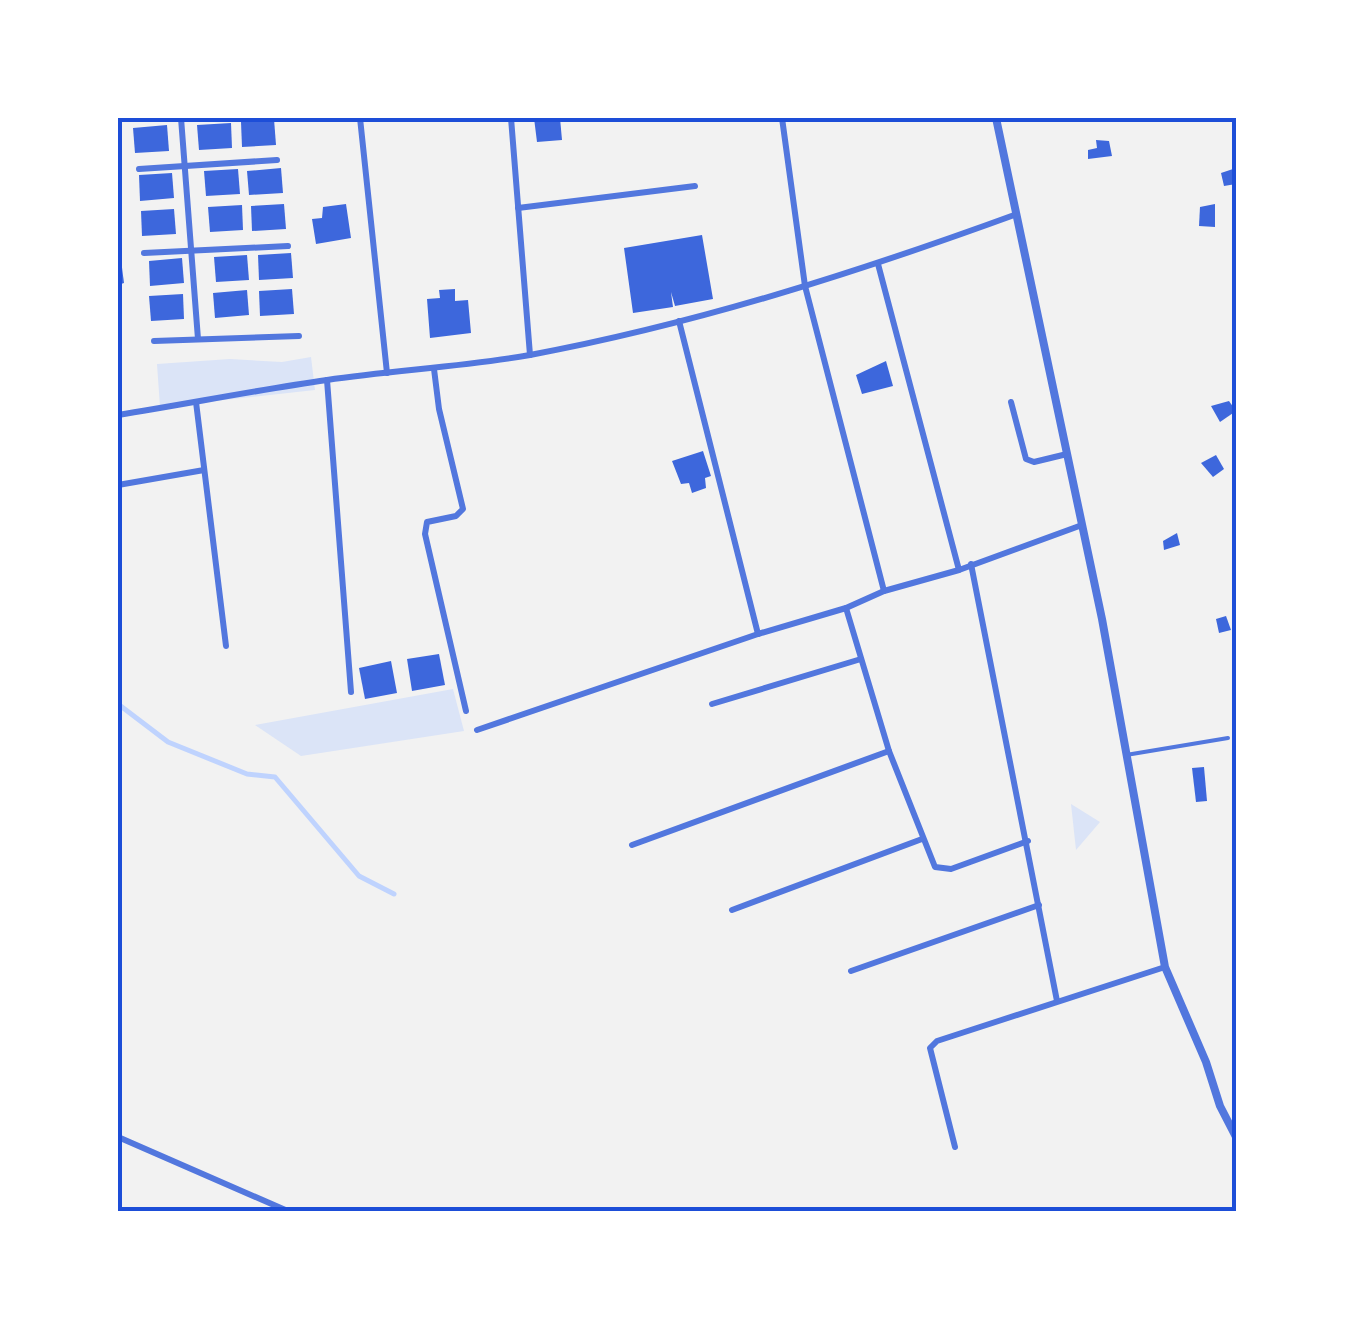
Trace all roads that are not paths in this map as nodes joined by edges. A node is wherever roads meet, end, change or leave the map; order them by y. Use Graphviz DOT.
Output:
graph roads {
  1 [pos="181,118"];
  2 [pos="360,118"];
  3 [pos="511,118"];
  4 [pos="782,118"];
  5 [pos="996,118"];
  6 [pos="277,160"];
  7 [pos="184,166"];
  8 [pos="139,169"];
  9 [pos="695,186"];
  10 [pos="518,208"];
  11 [pos="1018,213"];
  12 [pos="288,246"];
  13 [pos="191,251"];
  14 [pos="144,253"];
  15 [pos="878,264"];
  16 [pos="805,286"];
  17 [pos="679,321"];
  18 [pos="299,336"];
  19 [pos="198,339"];
  20 [pos="154,341"];
  21 [pos="530,354"];
  22 [pos="434,369"];
  23 [pos="387,373"];
  24 [pos="327,380"];
  25 [pos="196,402"];
  26 [pos="1011,402"];
  27 [pos="118,415"];
  28 [pos="1067,454"];
  29 [pos="204,470"];
  30 [pos="118,486"];
  31 [pos="1082,524"];
  32 [pos="971,564"];
  33 [pos="959,570"];
  34 [pos="884,592"];
  35 [pos="846,608"];
  36 [pos="758,634"];
  37 [pos="226,646"];
  38 [pos="861,659"];
  39 [pos="351,692"];
  40 [pos="712,704"];
  41 [pos="466,711"];
  42 [pos="477,730"];
  43 [pos="1228,738"];
  44 [pos="889,751"];
  45 [pos="1126,755"];
  46 [pos="922,839"];
  47 [pos="1028,841"];
  48 [pos="632,845"];
  49 [pos="1039,904"];
  50 [pos="732,910"];
  51 [pos="1165,968"];
  52 [pos="851,971"];
  53 [pos="1056,1001"];
  54 [pos="118,1137"];
  55 [pos="1236,1137"];
  56 [pos="955,1147"];
  57 [pos="290,1212"];
  1 -- 7 [label="street"];
  2 -- 23 [label="street"];
  3 -- 10 [label="street"];
  4 -- 16 [label="street"];
  5 -- 11 [label="street"];
  6 -- 7 [label="street"];
  7 -- 8 [label="street"];
  7 -- 13 [label="street"];
  9 -- 10 [label="street"];
  10 -- 21 [label="street"];
  11 -- 15 [label="street"];
  11 -- 28 [label="street"];
  12 -- 13 [label="street"];
  13 -- 14 [label="street"];
  13 -- 19 [label="street"];
  15 -- 16 [label="street"];
  15 -- 33 [label="street"];
  16 -- 17 [label="street"];
  16 -- 34 [label="street"];
  17 -- 21 [label="street"];
  17 -- 36 [label="street"];
  18 -- 19 [label="street"];
  19 -- 20 [label="street"];
  21 -- 22 [label="street"];
  22 -- 23 [label="street"];
  22 -- 41 [label="street"];
  23 -- 24 [label="street"];
  24 -- 25 [label="street"];
  24 -- 39 [label="street"];
  25 -- 27 [label="street"];
  25 -- 29 [label="street"];
  26 -- 28 [label="street"];
  28 -- 31 [label="street"];
  29 -- 30 [label="street"];
  29 -- 37 [label="street"];
  31 -- 32 [label="street"];
  31 -- 45 [label="street"];
  32 -- 33 [label="street"];
  32 -- 47 [label="street"];
  33 -- 34 [label="street"];
  34 -- 35 [label="street"];
  35 -- 36 [label="street"];
  35 -- 38 [label="street"];
  36 -- 42 [label="street"];
  38 -- 40 [label="street"];
  38 -- 44 [label="street"];
  43 -- 45 [label="lane"];
  44 -- 46 [label="street"];
  44 -- 48 [label="street"];
  45 -- 51 [label="street"];
  46 -- 47 [label="street"];
  46 -- 50 [label="street"];
  47 -- 49 [label="street"];
  49 -- 52 [label="street"];
  49 -- 53 [label="street"];
  51 -- 53 [label="street"];
  51 -- 55 [label="street"];
  53 -- 56 [label="street"];
  54 -- 57 [label="street"];
}
